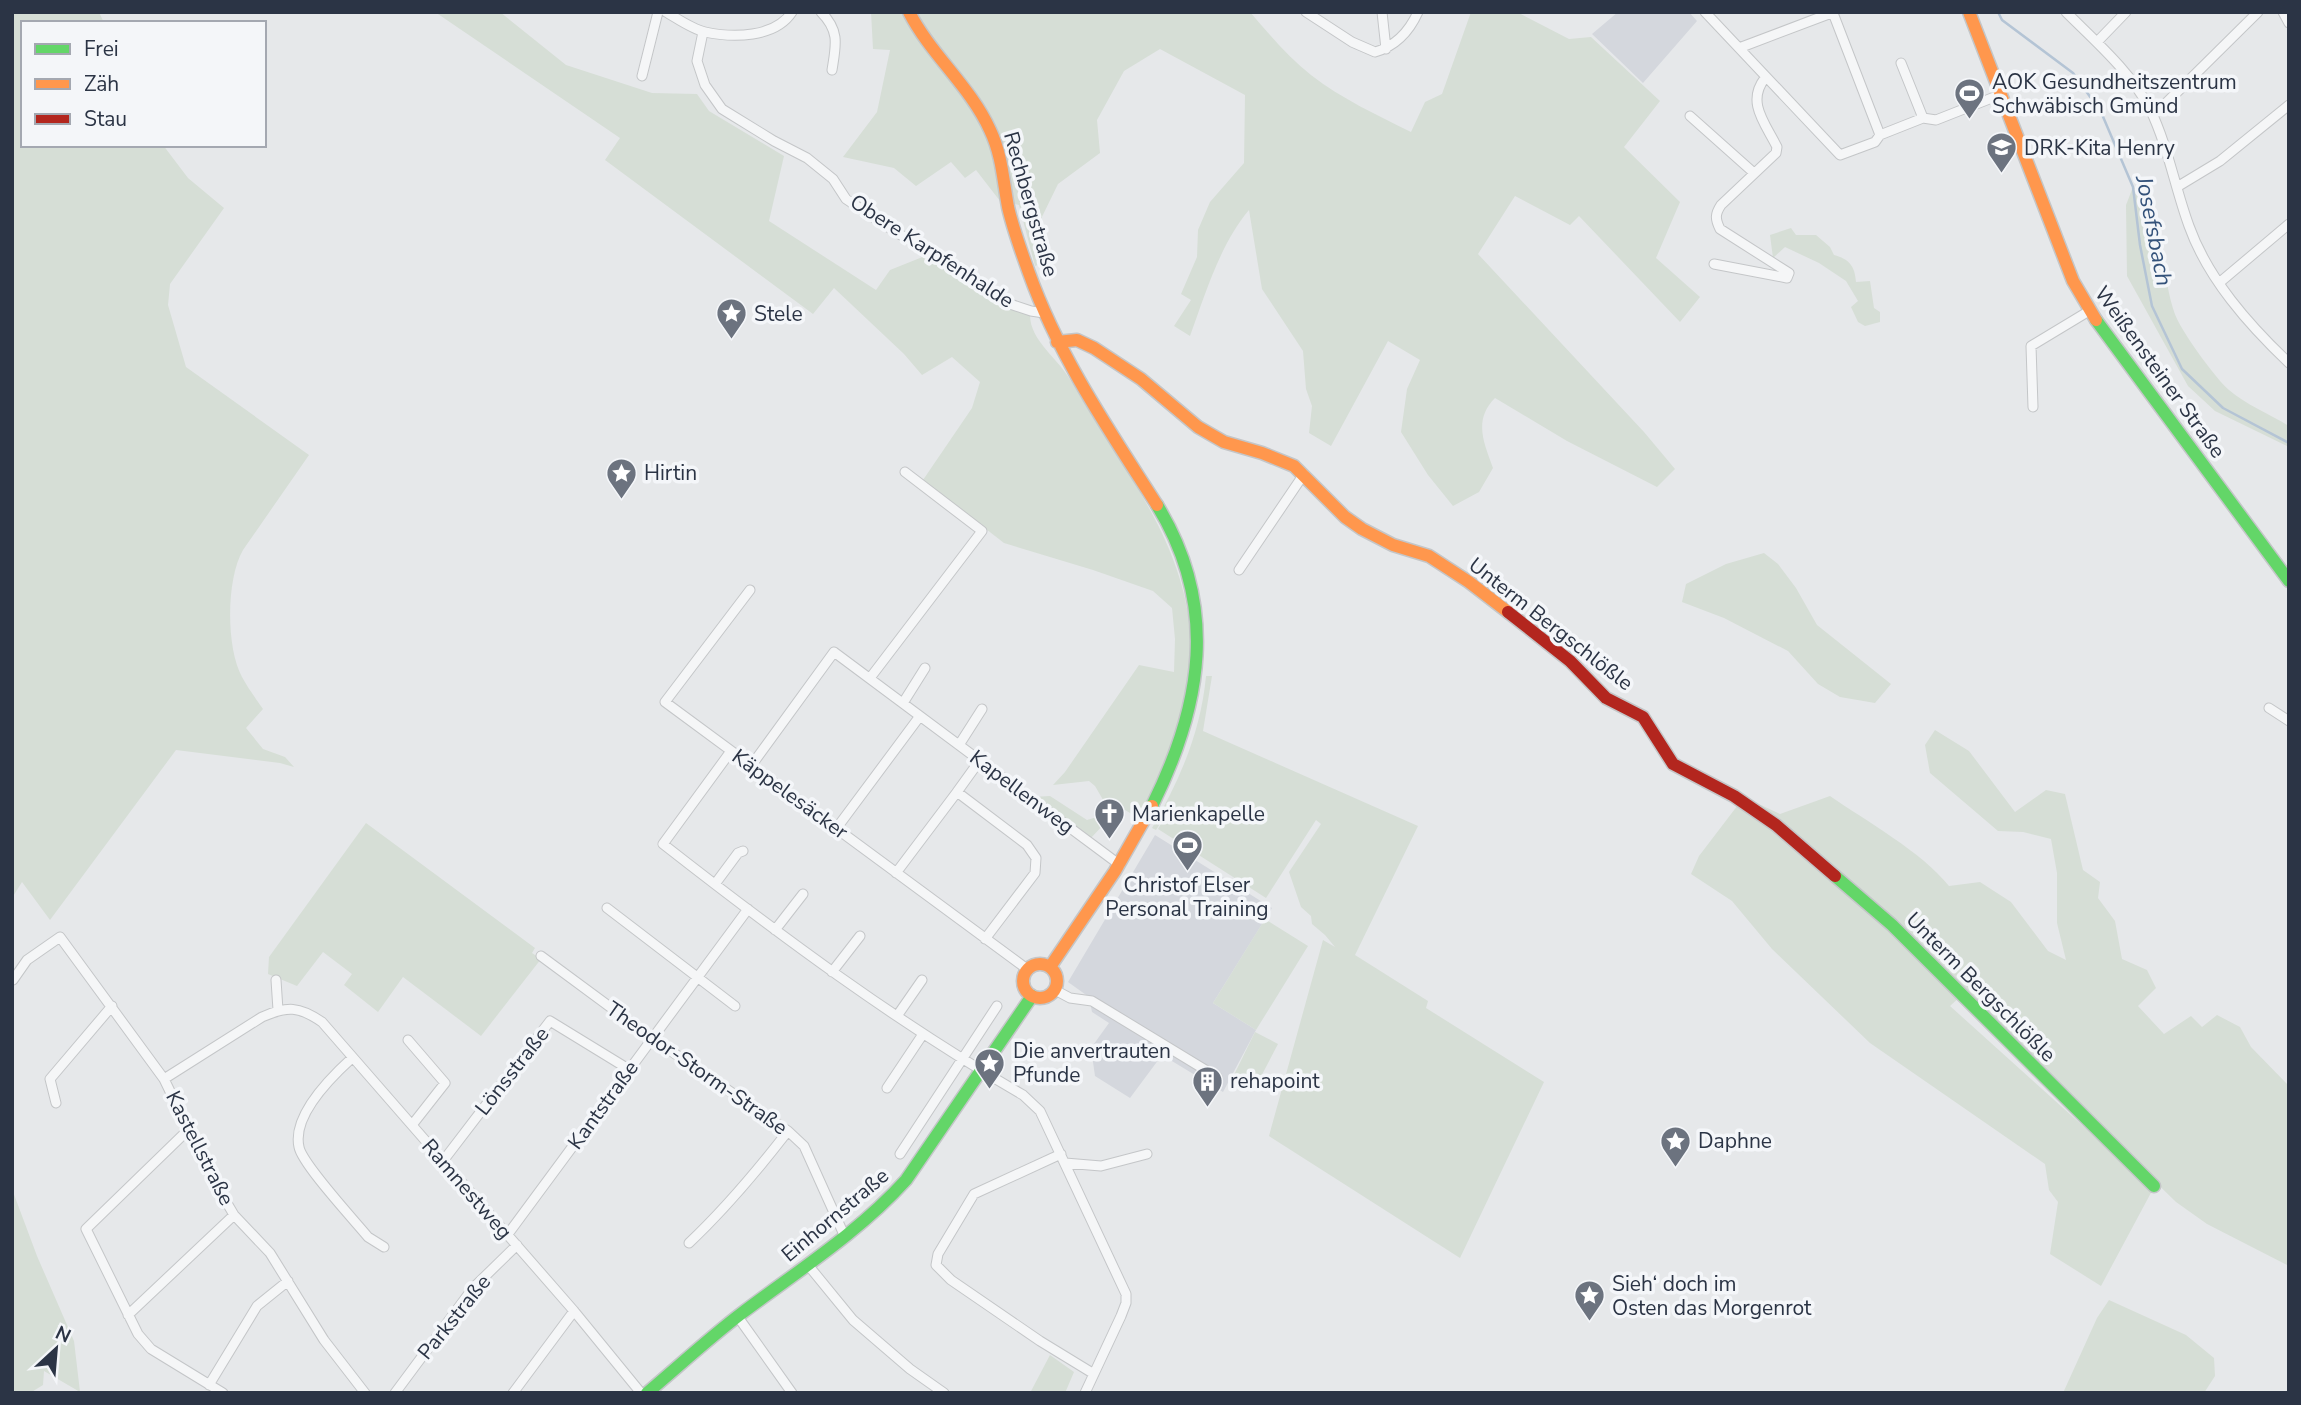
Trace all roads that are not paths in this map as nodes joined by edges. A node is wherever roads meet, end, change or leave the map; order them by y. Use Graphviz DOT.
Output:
graph roads {
  1 [pos="658,12"];
  2 [pos="666,12"];
  3 [pos="792,12"];
  4 [pos="821,12"];
  5 [pos="909,12"];
  6 [pos="1306,12"];
  7 [pos="1381,12"];
  8 [pos="1418,12"];
  9 [pos="1705,12"];
  10 [pos="1969,12"];
  11 [pos="2066,12"];
  12 [pos="2126,12"];
  13 [pos="2258,12"];
  14 [pos="2283,12"];
  15 [pos="1834,13"];
  16 [pos="2289,23"];
  17 [pos="703,32"];
  18 [pos="2097,42"];
  19 [pos="1386,48"];
  20 [pos="1739,48"];
  21 [pos="1901,63"];
  22 [pos="832,70"];
  23 [pos="642,76"];
  24 [pos="1765,78"];
  25 [pos="2002,94"];
  26 [pos="2289,105"];
  27 [pos="2150,110"];
  28 [pos="1690,116"];
  29 [pos="1923,118"];
  30 [pos="1880,135"];
  31 [pos="1754,173"];
  32 [pos="2177,187"];
  33 [pos="2289,224"];
  34 [pos="1714,264"];
  35 [pos="2219,283"];
  36 [pos="2089,310"];
  37 [pos="1044,313"];
  38 [pos="1057,342"];
  39 [pos="2289,363"];
  40 [pos="2033,407"];
  41 [pos="905,472"];
  42 [pos="1304,474"];
  43 [pos="1239,570"];
  44 [pos="2289,581"];
  45 [pos="750,590"];
  46 [pos="925,668"];
  47 [pos="870,678"];
  48 [pos="903,703"];
  49 [pos="2269,708"];
  50 [pos="982,709"];
  51 [pos="920,716"];
  52 [pos="2289,721"];
  53 [pos="959,745"];
  54 [pos="732,751"];
  55 [pos="980,760"];
  56 [pos="751,766"];
  57 [pos="957,792"];
  58 [pos="836,829"];
  59 [pos="743,851"];
  60 [pos="1120,864"];
  61 [pos="896,873"];
  62 [pos="715,884"];
  63 [pos="803,894"];
  64 [pos="607,908"];
  65 [pos="748,909"];
  66 [pos="775,930"];
  67 [pos="860,936"];
  68 [pos="985,939"];
  69 [pos="541,956"];
  70 [pos="1051,967"];
  71 [pos="1027,969"];
  72 [pos="832,972"];
  73 [pos="698,978"];
  74 [pos="13,980"];
  75 [pos="276,980"];
  76 [pos="922,980"];
  77 [pos="1055,990"];
  78 [pos="1032,996"];
  79 [pos="112,1006"];
  80 [pos="735,1006"];
  81 [pos="997,1006"];
  82 [pos="278,1010"];
  83 [pos="897,1016"];
  84 [pos="923,1034"];
  85 [pos="652,1038"];
  86 [pos="408,1040"];
  87 [pos="352,1058"];
  88 [pos="962,1059"];
  89 [pos="630,1070"];
  90 [pos="981,1071"];
  91 [pos="1217,1077"];
  92 [pos="164,1079"];
  93 [pos="887,1088"];
  94 [pos="56,1103"];
  95 [pos="412,1125"];
  96 [pos="188,1130"];
  97 [pos="788,1131"];
  98 [pos="900,1154"];
  99 [pos="1147,1154"];
  100 [pos="1063,1159"];
  101 [pos="443,1161"];
  102 [pos="2154,1186"];
  103 [pos="233,1214"];
  104 [pos="508,1234"];
  105 [pos="845,1237"];
  106 [pos="688,1243"];
  107 [pos="517,1245"];
  108 [pos="384,1247"];
  109 [pos="808,1265"];
  110 [pos="288,1281"];
  111 [pos="574,1311"];
  112 [pos="128,1315"];
  113 [pos="738,1317"];
  114 [pos="1094,1374"];
  115 [pos="209,1385"];
  116 [pos="223,1393"];
  117 [pos="365,1393"];
  118 [pos="395,1393"];
  119 [pos="513,1393"];
  120 [pos="641,1393"];
  121 [pos="647,1393"];
  122 [pos="792,1393"];
  123 [pos="944,1393"];
  124 [pos="1085,1393"];
  1 -- 23 [label="street"];
  2 -- 17 [label="street"];
  3 -- 17 [label="street"];
  4 -- 22 [label="street"];
  5 -- 37 [label="main road, Rechbergstraße"];
  6 -- 19 [label="street"];
  7 -- 19 [label="street"];
  8 -- 19 [label="street"];
  9 -- 20 [label="street"];
  10 -- 25 [label="main road, Weißensteiner Straße"];
  11 -- 18 [label="street"];
  12 -- 18 [label="street"];
  13 -- 27 [label="street"];
  14 -- 16 [label="street"];
  15 -- 20 [label="street"];
  15 -- 30 [label="street"];
  17 -- 37 [label="street, Obere Karpfenhalde"];
  18 -- 27 [label="street"];
  20 -- 24 [label="street"];
  21 -- 29 [label="street"];
  24 -- 30 [label="street"];
  24 -- 31 [label="street"];
  25 -- 29 [label="street"];
  25 -- 36 [label="main road, Weißensteiner Straße"];
  26 -- 32 [label="street"];
  27 -- 32 [label="street"];
  28 -- 31 [label="street"];
  29 -- 30 [label="street"];
  31 -- 34 [label="street"];
  32 -- 35 [label="street"];
  33 -- 35 [label="street"];
  35 -- 39 [label="street"];
  36 -- 40 [label="street"];
  36 -- 44 [label="main road, Weißensteiner Straße"];
  37 -- 38 [label="main road, Rechbergstraße"];
  38 -- 42 [label="main road, Unterm Bergschlößle"];
  38 -- 60 [label="main road, Rechbergstraße"];
  41 -- 47 [label="street"];
  42 -- 43 [label="street"];
  42 -- 102 [label="main road, Unterm Bergschlößle"];
  45 -- 54 [label="street, Käppelesäcker"];
  46 -- 48 [label="street"];
  47 -- 48 [label="street"];
  47 -- 56 [label="street"];
  48 -- 51 [label="street"];
  49 -- 52 [label="street"];
  50 -- 53 [label="street, Kapellenweg"];
  51 -- 53 [label="street"];
  51 -- 58 [label="street"];
  53 -- 55 [label="street, Kapellenweg"];
  54 -- 56 [label="street, Käppelesäcker"];
  54 -- 62 [label="street"];
  55 -- 57 [label="street"];
  55 -- 60 [label="street, Kapellenweg"];
  56 -- 58 [label="street, Käppelesäcker"];
  57 -- 61 [label="street"];
  57 -- 68 [label="street"];
  58 -- 61 [label="street, Käppelesäcker"];
  59 -- 62 [label="street"];
  60 -- 70 [label="main road"];
  61 -- 68 [label="street, Käppelesäcker"];
  62 -- 65 [label="street"];
  63 -- 66 [label="street"];
  64 -- 73 [label="street"];
  65 -- 66 [label="street"];
  65 -- 73 [label="street, Kantstraße"];
  66 -- 72 [label="street"];
  67 -- 72 [label="street"];
  68 -- 71 [label="street, Käppelesäcker"];
  69 -- 85 [label="street, Theodor-Storm-Straße"];
  70 -- 71 [label="main road"];
  70 -- 77 [label="main road"];
  71 -- 78 [label="main road"];
  72 -- 83 [label="street"];
  73 -- 80 [label="street"];
  73 -- 85 [label="street, Kantstraße"];
  74 -- 79 [label="street, Kastellstraße"];
  75 -- 82 [label="street"];
  76 -- 83 [label="street"];
  77 -- 78 [label="main road"];
  77 -- 91 [label="street"];
  78 -- 90 [label="main road, Einhornstraße"];
  79 -- 92 [label="street, Kastellstraße"];
  79 -- 94 [label="street"];
  81 -- 88 [label="street"];
  82 -- 87 [label="street, Ramnestweg"];
  82 -- 92 [label="street"];
  83 -- 84 [label="street"];
  84 -- 88 [label="street"];
  84 -- 93 [label="street"];
  85 -- 89 [label="street, Kantstraße"];
  85 -- 97 [label="street, Theodor-Storm-Straße"];
  86 -- 95 [label="street"];
  87 -- 95 [label="street, Ramnestweg"];
  87 -- 108 [label="street"];
  88 -- 90 [label="street"];
  88 -- 98 [label="street"];
  89 -- 101 [label="street, Lönsstraße"];
  89 -- 104 [label="street, Kantstraße"];
  90 -- 100 [label="street"];
  90 -- 105 [label="main road, Einhornstraße"];
  92 -- 96 [label="street, Kastellstraße"];
  95 -- 101 [label="street, Ramnestweg"];
  96 -- 103 [label="street, Kastellstraße"];
  96 -- 112 [label="street"];
  97 -- 105 [label="street, Theodor-Storm-Straße"];
  97 -- 106 [label="street"];
  99 -- 100 [label="street"];
  100 -- 114 [label="street"];
  100 -- 114 [label="street"];
  101 -- 104 [label="street, Ramnestweg"];
  103 -- 110 [label="street, Kastellstraße"];
  103 -- 112 [label="street"];
  104 -- 107 [label="street, Ramnestweg"];
  105 -- 109 [label="main road, Einhornstraße"];
  107 -- 111 [label="street, Ramnestweg"];
  107 -- 118 [label="street, Parkstraße"];
  109 -- 113 [label="main road, Einhornstraße"];
  109 -- 123 [label="street"];
  110 -- 115 [label="street"];
  110 -- 117 [label="street, Kastellstraße"];
  111 -- 119 [label="street"];
  111 -- 120 [label="street, Ramnestweg"];
  112 -- 115 [label="street"];
  113 -- 121 [label="main road, Einhornstraße"];
  113 -- 122 [label="street"];
  114 -- 124 [label="street"];
  115 -- 116 [label="street"];
}
